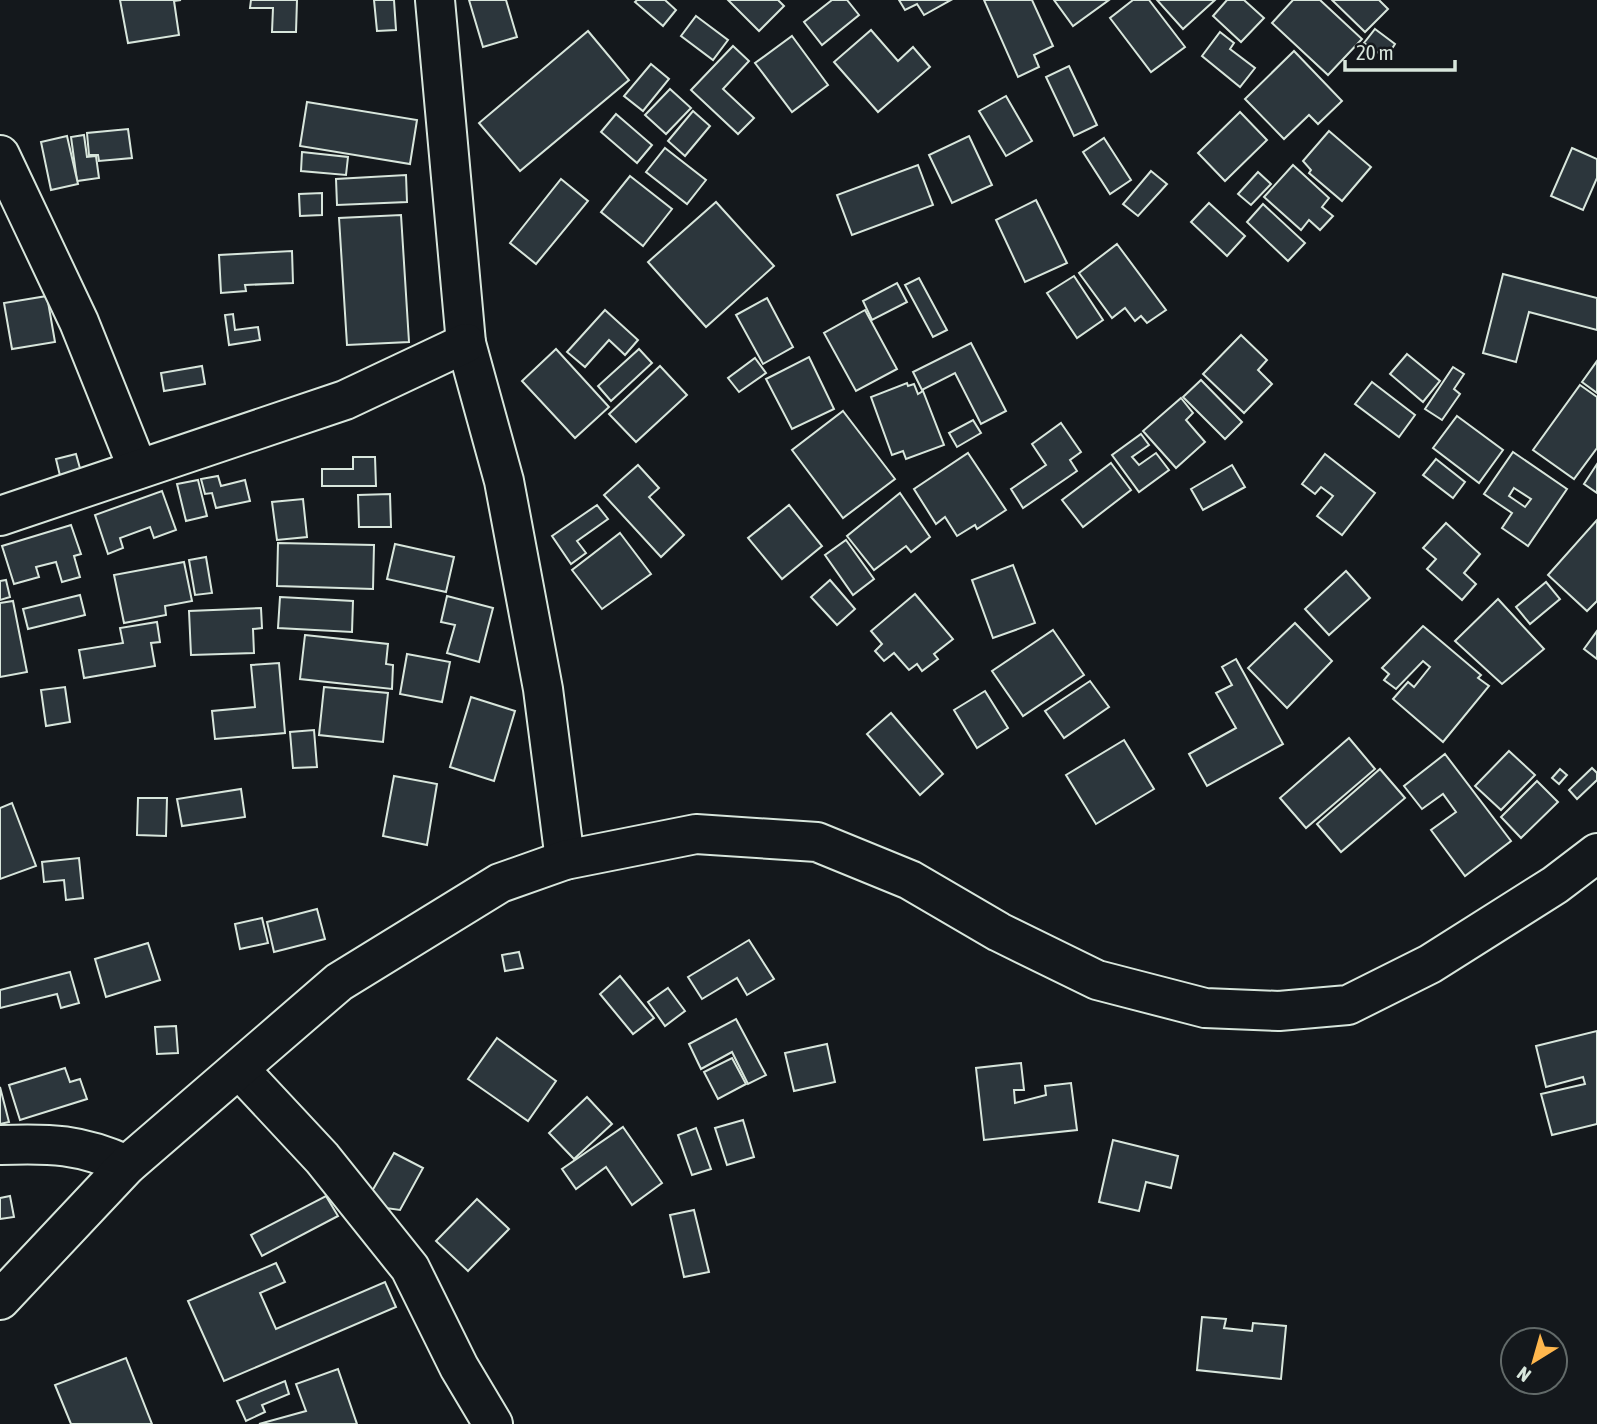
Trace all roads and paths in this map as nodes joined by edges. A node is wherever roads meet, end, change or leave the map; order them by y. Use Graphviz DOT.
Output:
graph roads {
  1 [pos="435,0"];
  2 [pos="0,155"];
  3 [pos="467,343"];
  4 [pos="138,469"];
  5 [pos="0,516"];
  6 [pos="1597,853"];
  7 [pos="565,860"];
  8 [pos="239,1069"];
  9 [pos="0,1145"];
  10 [pos="127,1165"];
  11 [pos="0,1300"];
  12 [pos="493,1424"];
  1 -- 3 [label="main road"];
  2 -- 4 [label="main road"];
  3 -- 4 [label="main road"];
  3 -- 7 [label="main road"];
  4 -- 5 [label="main road"];
  6 -- 7 [label="main road"];
  7 -- 8 [label="main road"];
  8 -- 10 [label="main road"];
  8 -- 12 [label="main road"];
  9 -- 10 [label="main road"];
  10 -- 11 [label="main road"];
}
